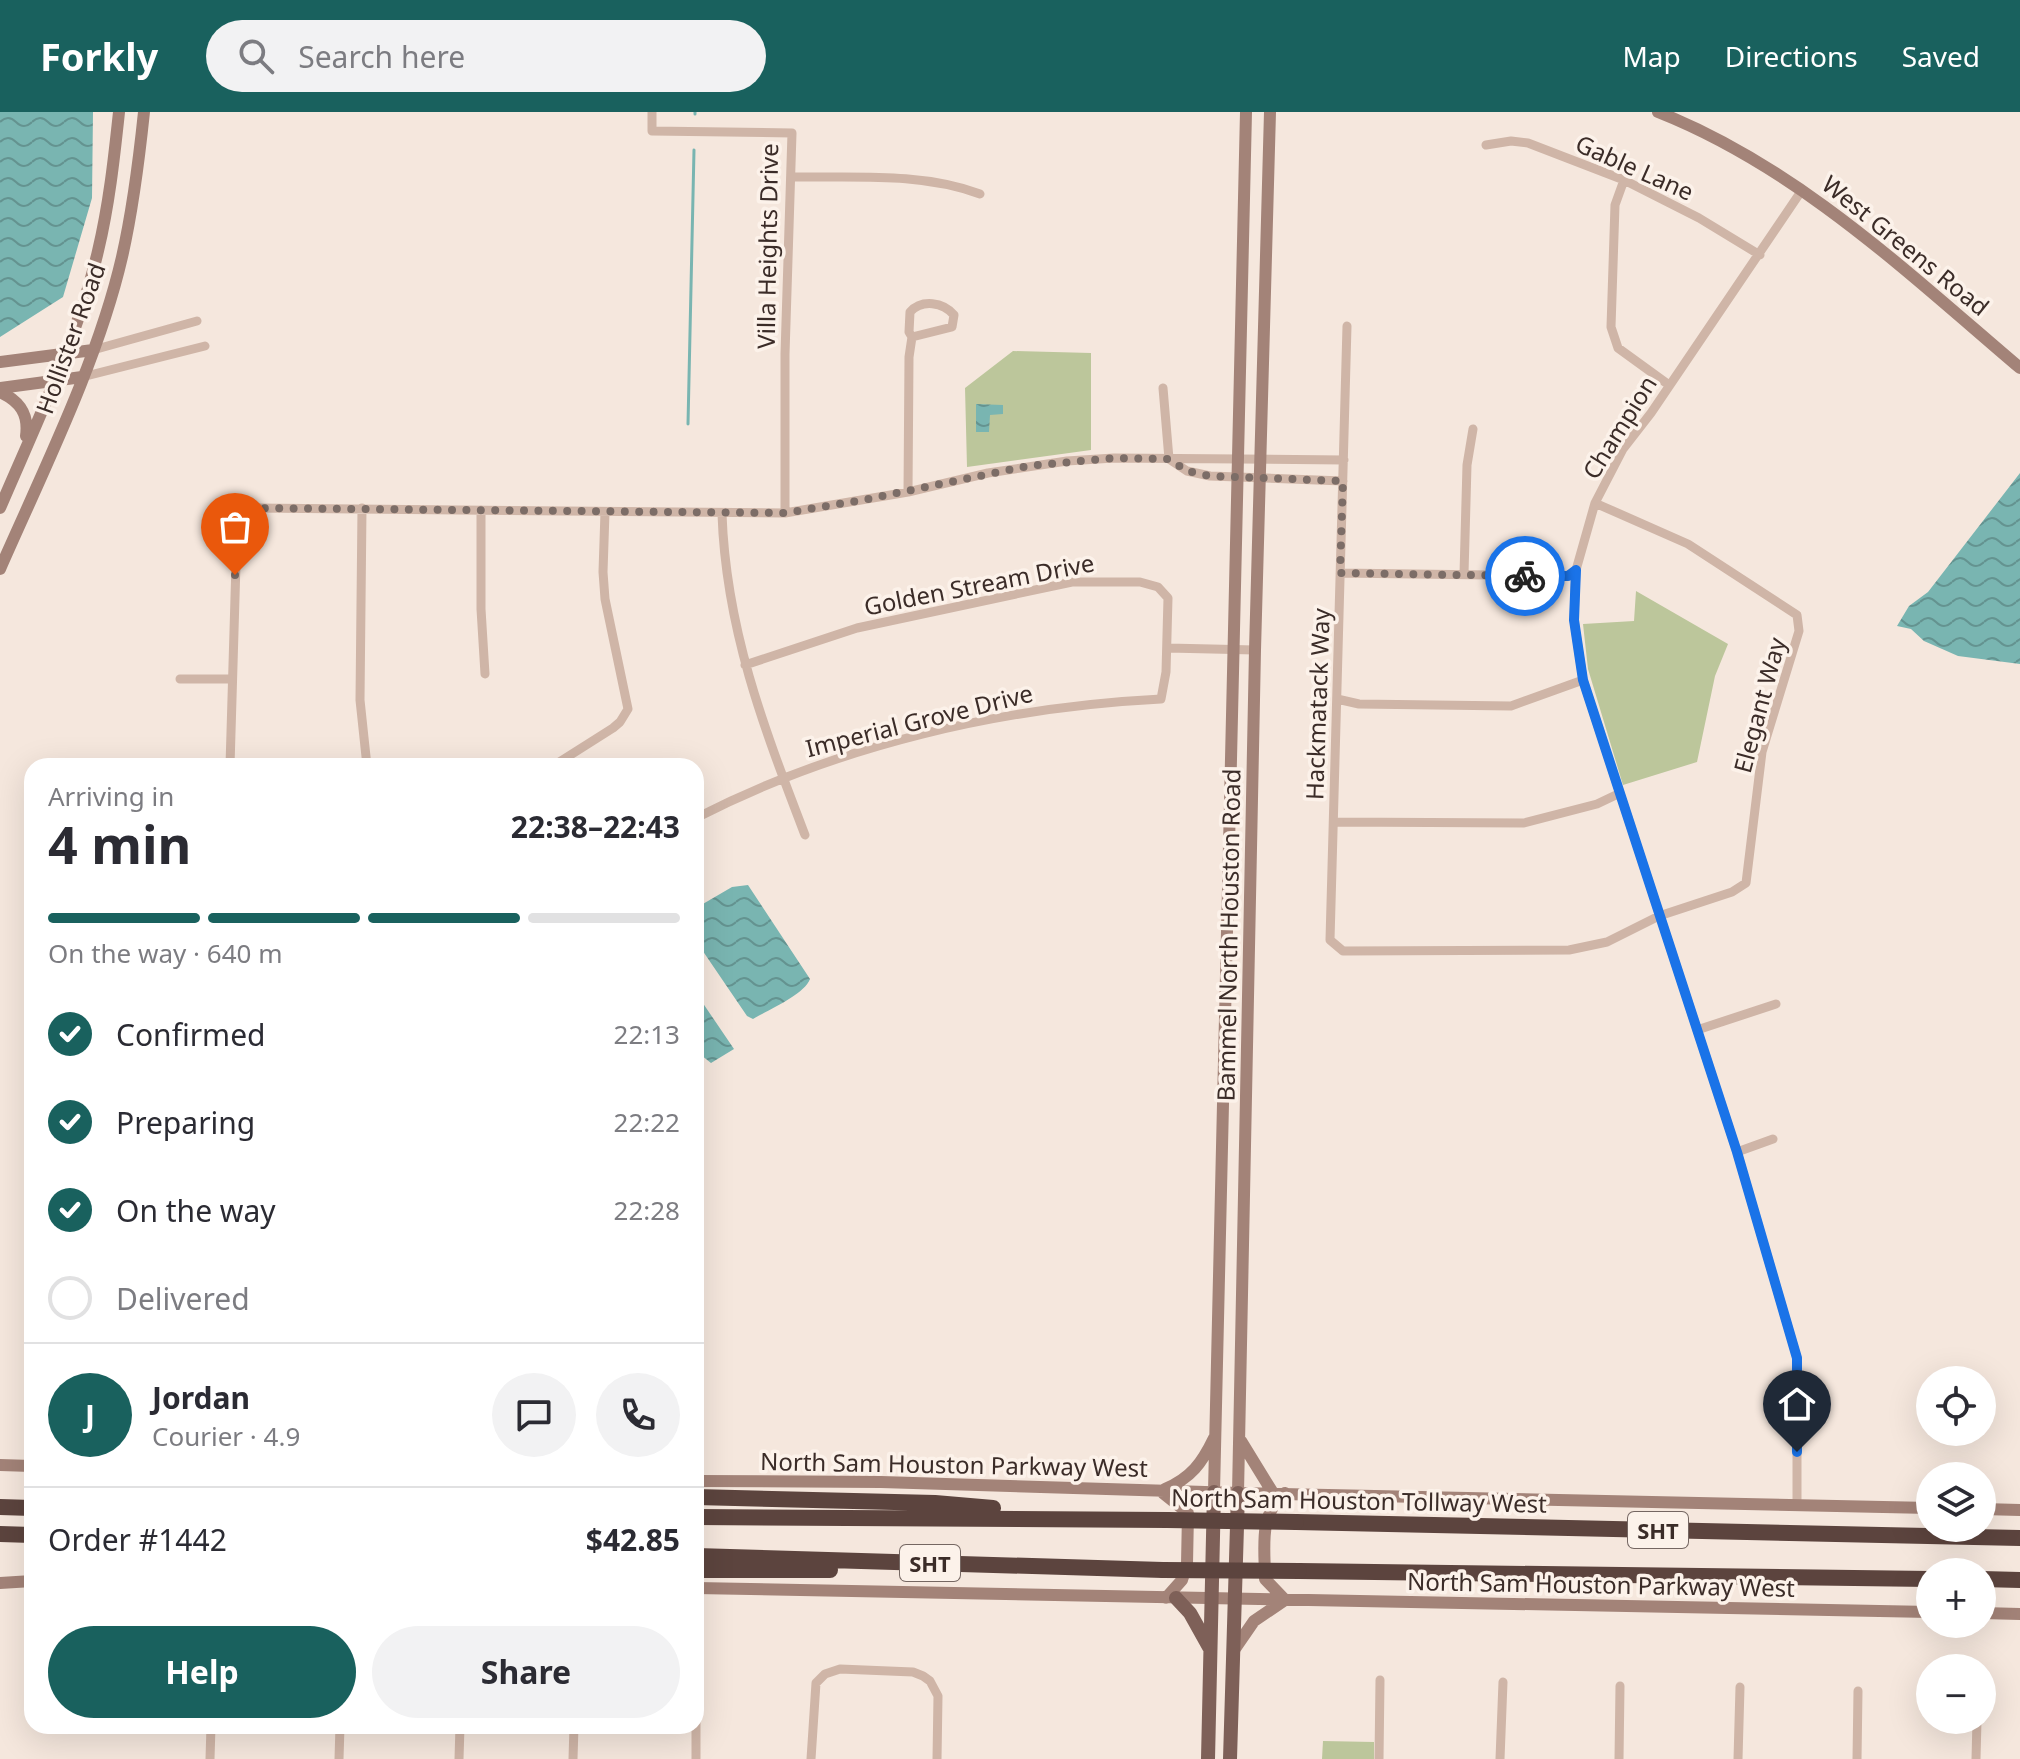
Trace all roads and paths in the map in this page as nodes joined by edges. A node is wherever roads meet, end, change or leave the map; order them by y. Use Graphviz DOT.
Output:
graph roads {
  1 [pos="119,112"];
  2 [pos="144,112"];
  3 [pos="652,112"];
  4 [pos="1246,112"];
  5 [pos="1270,112"];
  6 [pos="1658,112"];
  7 [pos="1670,115"];
  8 [pos="1486,145"];
  9 [pos="791,177"];
  10 [pos="1624,180"];
  11 [pos="1802,190"];
  12 [pos="980,194"];
  13 [pos="1243,235"];
  14 [pos="1268,236"];
  15 [pos="1760,255"];
  16 [pos="197,321"];
  17 [pos="1347,326"];
  18 [pos="912,337"];
  19 [pos="205,346"];
  20 [pos="93,350"];
  21 [pos="64,354"];
  22 [pos="0,362"];
  23 [pos="2020,368"];
  24 [pos="82,377"];
  25 [pos="53,382"];
  26 [pos="1669,385"];
  27 [pos="1163,388"];
  28 [pos="0,390"];
  29 [pos="1473,429"];
  30 [pos="25,450"];
  31 [pos="1237,458"];
  32 [pos="1169,459"];
  33 [pos="1262,459"];
  34 [pos="1344,460"];
  35 [pos="1236,477"];
  36 [pos="1261,478"];
  37 [pos="1343,481"];
  38 [pos="908,492"];
  39 [pos="1595,503"];
  40 [pos="0,508"];
  41 [pos="362,508"];
  42 [pos="481,510"];
  43 [pos="605,512"];
  44 [pos="785,513"];
  45 [pos="722,514"];
  46 [pos="0,569"];
  47 [pos="1576,570"];
  48 [pos="1340,573"];
  49 [pos="1464,574"];
  50 [pos="1168,648"];
  51 [pos="1232,650"];
  52 [pos="1255,650"];
  53 [pos="745,665"];
  54 [pos="485,674"];
  55 [pos="180,679"];
  56 [pos="231,679"];
  57 [pos="1583,680"];
  58 [pos="1161,699"];
  59 [pos="1337,699"];
  60 [pos="230,758"];
  61 [pos="366,758"];
  62 [pos="565,758"];
  63 [pos="783,777"];
  64 [pos="1618,794"];
  65 [pos="704,814"];
  66 [pos="1334,822"];
  67 [pos="805,835"];
  68 [pos="1659,916"];
  69 [pos="1226,942"];
  70 [pos="1250,944"];
  71 [pos="1776,1004"];
  72 [pos="1697,1030"];
  73 [pos="1773,1139"];
  74 [pos="1222,1142"];
  75 [pos="1246,1142"];
  76 [pos="1737,1152"];
  77 [pos="1215,1435"];
  78 [pos="1240,1439"];
  79 [pos="0,1465"];
  80 [pos="24,1466"];
  81 [pos="704,1481"];
  82 [pos="1160,1491"];
  83 [pos="1214,1492"];
  84 [pos="1238,1493"];
  85 [pos="1279,1493"];
  86 [pos="704,1497"];
  87 [pos="1797,1505"];
  88 [pos="0,1507"];
  89 [pos="24,1508"];
  90 [pos="1916,1508"];
  91 [pos="1996,1509"];
  92 [pos="2020,1510"];
  93 [pos="704,1517"];
  94 [pos="1118,1518"];
  95 [pos="0,1534"];
  96 [pos="24,1535"];
  97 [pos="2020,1538"];
  98 [pos="704,1556"];
  99 [pos="995,1565"];
  100 [pos="704,1570"];
  101 [pos="1916,1579"];
  102 [pos="1996,1579"];
  103 [pos="2020,1580"];
  104 [pos="24,1582"];
  105 [pos="0,1583"];
  106 [pos="704,1588"];
  107 [pos="1171,1598"];
  108 [pos="1212,1599"];
  109 [pos="1235,1599"];
  110 [pos="1285,1600"];
  111 [pos="1916,1612"];
  112 [pos="1996,1613"];
  113 [pos="2020,1614"];
  114 [pos="1210,1649"];
  115 [pos="1234,1650"];
  116 [pos="1380,1680"];
  117 [pos="1503,1682"];
  118 [pos="1620,1686"];
  119 [pos="1740,1687"];
  120 [pos="1858,1691"];
  121 [pos="211,1734"];
  122 [pos="340,1734"];
  123 [pos="460,1734"];
  124 [pos="574,1734"];
  125 [pos="697,1734"];
  126 [pos="1977,1734"];
  127 [pos="210,1759"];
  128 [pos="339,1759"];
  129 [pos="459,1759"];
  130 [pos="573,1759"];
  131 [pos="696,1759"];
  132 [pos="811,1759"];
  133 [pos="937,1759"];
  134 [pos="1208,1759"];
  135 [pos="1230,1759"];
  136 [pos="1379,1759"];
  137 [pos="1500,1759"];
  138 [pos="1619,1759"];
  139 [pos="1738,1759"];
  140 [pos="1857,1759"];
  141 [pos="1976,1759"];
  1 -- 21 [label="main road, Hollister Road"];
  2 -- 20 [label="main road, Hollister Road"];
  3 -- 9 [label="street, Villa Heights Drive"];
  4 -- 13 [label="main road, Bammel North Houston Road"];
  5 -- 14 [label="main road, Bammel North Houston Road"];
  6 -- 7 [label="main road, West Greens Road"];
  7 -- 11 [label="main road, West Greens Road"];
  8 -- 10 [label="street, Gable Lane"];
  9 -- 12 [label="street"];
  9 -- 44 [label="street, Villa Heights Drive"];
  10 -- 15 [label="street, Gable Lane"];
  10 -- 26 [label="street"];
  11 -- 15 [label="street, Champion"];
  11 -- 23 [label="main road, West Greens Road"];
  13 -- 14 [label="main road"];
  13 -- 31 [label="main road, Bammel North Houston Road"];
  14 -- 33 [label="main road, Bammel North Houston Road"];
  15 -- 26 [label="street, Champion"];
  16 -- 20 [label="street"];
  17 -- 34 [label="street, Hackmatack Way"];
  18 -- 18 [label="street"];
  18 -- 38 [label="street"];
  19 -- 24 [label="street"];
  20 -- 21 [label="main road"];
  20 -- 24 [label="main road, Hollister Road"];
  21 -- 22 [label="main road"];
  21 -- 25 [label="main road, Hollister Road"];
  24 -- 25 [label="main road"];
  24 -- 46 [label="main road, Hollister Road"];
  25 -- 28 [label="main road"];
  25 -- 30 [label="main road, Hollister Road"];
  26 -- 39 [label="street, Champion"];
  27 -- 32 [label="street"];
  28 -- 30 [label="main road"];
  29 -- 49 [label="street"];
  30 -- 40 [label="main road, Hollister Road"];
  31 -- 32 [label="street"];
  31 -- 33 [label="street"];
  31 -- 35 [label="main road, Bammel North Houston Road"];
  32 -- 35 [label="street"];
  32 -- 38 [label="street"];
  33 -- 34 [label="street"];
  33 -- 36 [label="main road, Bammel North Houston Road"];
  34 -- 37 [label="street, Hackmatack Way"];
  35 -- 36 [label="street"];
  35 -- 51 [label="main road, Bammel North Houston Road"];
  36 -- 37 [label="street"];
  36 -- 52 [label="main road, Bammel North Houston Road"];
  37 -- 48 [label="street, Hackmatack Way"];
  38 -- 44 [label="street"];
  39 -- 47 [label="street, Champion"];
  39 -- 68 [label="street, Elegant Way"];
  41 -- 42 [label="street"];
  41 -- 56 [label="street"];
  41 -- 61 [label="street"];
  42 -- 43 [label="street"];
  42 -- 54 [label="street"];
  43 -- 45 [label="street"];
  43 -- 62 [label="street"];
  44 -- 45 [label="street"];
  45 -- 53 [label="street"];
  47 -- 49 [label="street"];
  47 -- 57 [label="street, Champion"];
  48 -- 49 [label="street"];
  48 -- 59 [label="street, Hackmatack Way"];
  50 -- 51 [label="street"];
  50 -- 53 [label="street, Golden Stream Drive"];
  50 -- 58 [label="street, Golden Stream Drive"];
  51 -- 52 [label="street"];
  51 -- 69 [label="main road, Bammel North Houston Road"];
  52 -- 70 [label="main road, Bammel North Houston Road"];
  53 -- 63 [label="street"];
  55 -- 56 [label="street"];
  56 -- 60 [label="street"];
  57 -- 59 [label="street"];
  57 -- 64 [label="street, Champion"];
  58 -- 63 [label="street, Imperial Grove Drive"];
  59 -- 66 [label="street, Hackmatack Way"];
  63 -- 65 [label="street, Imperial Grove Drive"];
  63 -- 67 [label="street"];
  64 -- 66 [label="street"];
  64 -- 68 [label="street, Champion"];
  66 -- 68 [label="street, Hackmatack Way"];
  68 -- 72 [label="street, Champion"];
  69 -- 70 [label="main road"];
  69 -- 74 [label="main road, Bammel North Houston Road"];
  70 -- 75 [label="main road, Bammel North Houston Road"];
  71 -- 72 [label="street"];
  72 -- 76 [label="street, Champion"];
  73 -- 76 [label="street"];
  74 -- 75 [label="main road"];
  74 -- 77 [label="main road, Bammel North Houston Road"];
  75 -- 78 [label="main road, Bammel North Houston Road"];
  76 -- 87 [label="street, Champion"];
  77 -- 82 [label="main road"];
  77 -- 83 [label="main road, Bammel North Houston Road"];
  78 -- 84 [label="main road, Bammel North Houston Road"];
  78 -- 85 [label="main road"];
  79 -- 80 [label="main road"];
  81 -- 82 [label="main road, North Sam Houston Parkway West"];
  82 -- 83 [label="main road, North Sam Houston Parkway West"];
  82 -- 107 [label="main road"];
  83 -- 84 [label="main road, North Sam Houston Parkway West"];
  83 -- 108 [label="main road, Bammel North Houston Road"];
  84 -- 85 [label="main road, North Sam Houston Parkway West"];
  84 -- 109 [label="main road, Bammel North Houston Road"];
  85 -- 87 [label="main road, North Sam Houston Parkway West"];
  85 -- 110 [label="main road"];
  86 -- 94 [label="highway"];
  87 -- 90 [label="main road, North Sam Houston Parkway West"];
  88 -- 89 [label="highway"];
  91 -- 92 [label="main road"];
  93 -- 94 [label="highway, North Sam Houston Tollway West / SHT"];
  94 -- 97 [label="highway, North Sam Houston Tollway West / SHT, bridge"];
  95 -- 96 [label="highway"];
  98 -- 99 [label="highway, SHT"];
  99 -- 100 [label="highway"];
  99 -- 101 [label="highway, SHT, bridge"];
  102 -- 103 [label="highway"];
  104 -- 105 [label="main road"];
  106 -- 107 [label="main road, North Sam Houston Parkway West"];
  107 -- 108 [label="main road, North Sam Houston Parkway West"];
  107 -- 114 [label="main road"];
  108 -- 109 [label="main road, North Sam Houston Parkway West"];
  108 -- 114 [label="main road, Bammel North Houston Road"];
  109 -- 110 [label="main road, North Sam Houston Parkway West"];
  109 -- 115 [label="main road, Bammel North Houston Road"];
  110 -- 111 [label="main road, North Sam Houston Parkway West"];
  110 -- 115 [label="main road"];
  112 -- 113 [label="main road"];
  114 -- 134 [label="main road, Bammel North Houston Road"];
  115 -- 135 [label="main road, Bammel North Houston Road"];
  116 -- 136 [label="street"];
  117 -- 137 [label="street"];
  118 -- 138 [label="street"];
  119 -- 139 [label="street"];
  120 -- 140 [label="street"];
  121 -- 127 [label="street"];
  122 -- 128 [label="street"];
  123 -- 129 [label="street"];
  124 -- 130 [label="street"];
  125 -- 131 [label="street"];
  126 -- 141 [label="street"];
  132 -- 133 [label="street"];
}
